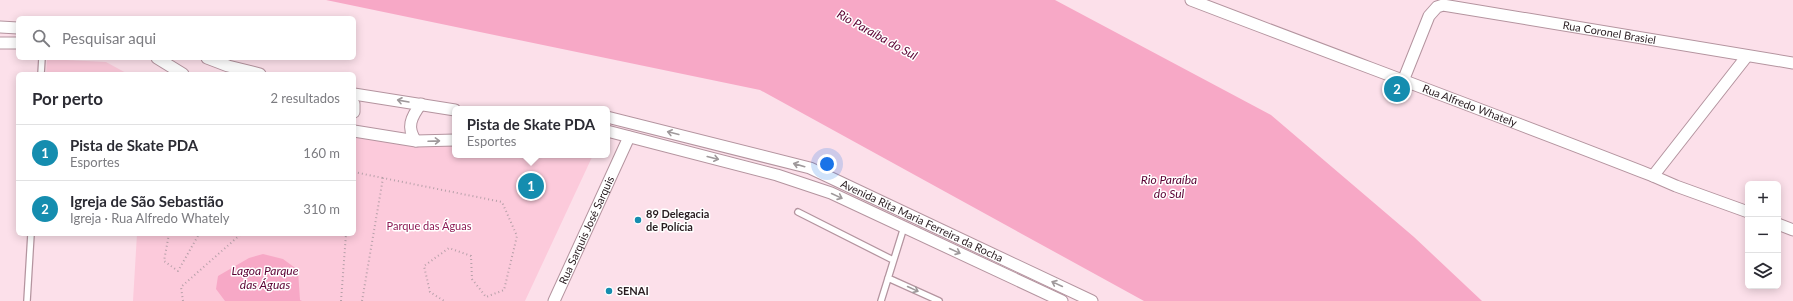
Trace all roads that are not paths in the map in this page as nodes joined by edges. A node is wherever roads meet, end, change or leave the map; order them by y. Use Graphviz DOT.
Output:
graph roads {
  1 [pos="1191,0"];
  2 [pos="0,27"];
  3 [pos="16,28"];
  4 [pos="0,43"];
  5 [pos="16,43"];
  6 [pos="1747,56"];
  7 [pos="42,60"];
  8 [pos="160,60"];
  9 [pos="212,60"];
  10 [pos="1793,63"];
  11 [pos="41,72"];
  12 [pos="180,72"];
  13 [pos="252,72"];
  14 [pos="1403,81"];
  15 [pos="356,94"];
  16 [pos="421,104"];
  17 [pos="452,109"];
  18 [pos="610,118"];
  19 [pos="356,131"];
  20 [pos="610,132"];
  21 [pos="629,137"];
  22 [pos="452,140"];
  23 [pos="416,141"];
  24 [pos="1653,176"];
  25 [pos="1745,211"];
  26 [pos="798,212"];
  27 [pos="1781,225"];
  28 [pos="904,227"];
  29 [pos="1793,230"];
  30 [pos="31,236"];
  31 [pos="893,260"];
  32 [pos="888,278"];
  33 [pos="27,301"];
  34 [pos="554,301"];
  35 [pos="881,301"];
  36 [pos="939,301"];
  37 [pos="1062,301"];
  38 [pos="1092,301"];
  1 -- 14 [label="street, Rua Alfredo Whately"];
  2 -- 3 [label="street"];
  4 -- 5 [label="street"];
  6 -- 10 [label="street, Rua Coronel Brasiel"];
  6 -- 14 [label="street, Rua Coronel Brasiel"];
  6 -- 24 [label="street"];
  7 -- 11 [label="lane"];
  8 -- 12 [label="street"];
  9 -- 13 [label="street"];
  14 -- 24 [label="street, Rua Alfredo Whately"];
  16 -- 15 [label="street, one-way"];
  16 -- 17 [label="street"];
  16 -- 23 [label="street"];
  38 -- 18 [label="street, Avenida Rita Maria Ferreira da Rocha, one-way"];
  19 -- 23 [label="street"];
  20 -- 21 [label="street, Avenida Rita Maria Ferreira da Rocha"];
  21 -- 28 [label="street, Avenida Rita Maria Ferreira da Rocha, one-way"];
  21 -- 34 [label="street, Rua Sarquis José Sarquis"];
  23 -- 22 [label="street, one-way"];
  24 -- 25 [label="street, Rua Alfredo Whately"];
  26 -- 31 [label="lane"];
  27 -- 29 [label="street"];
  28 -- 31 [label="lane"];
  28 -- 37 [label="street, Avenida Rita Maria Ferreira da Rocha, one-way"];
  30 -- 33 [label="lane"];
  31 -- 32 [label="lane"];
  32 -- 35 [label="lane"];
  32 -- 36 [label="lane, one-way"];
}
